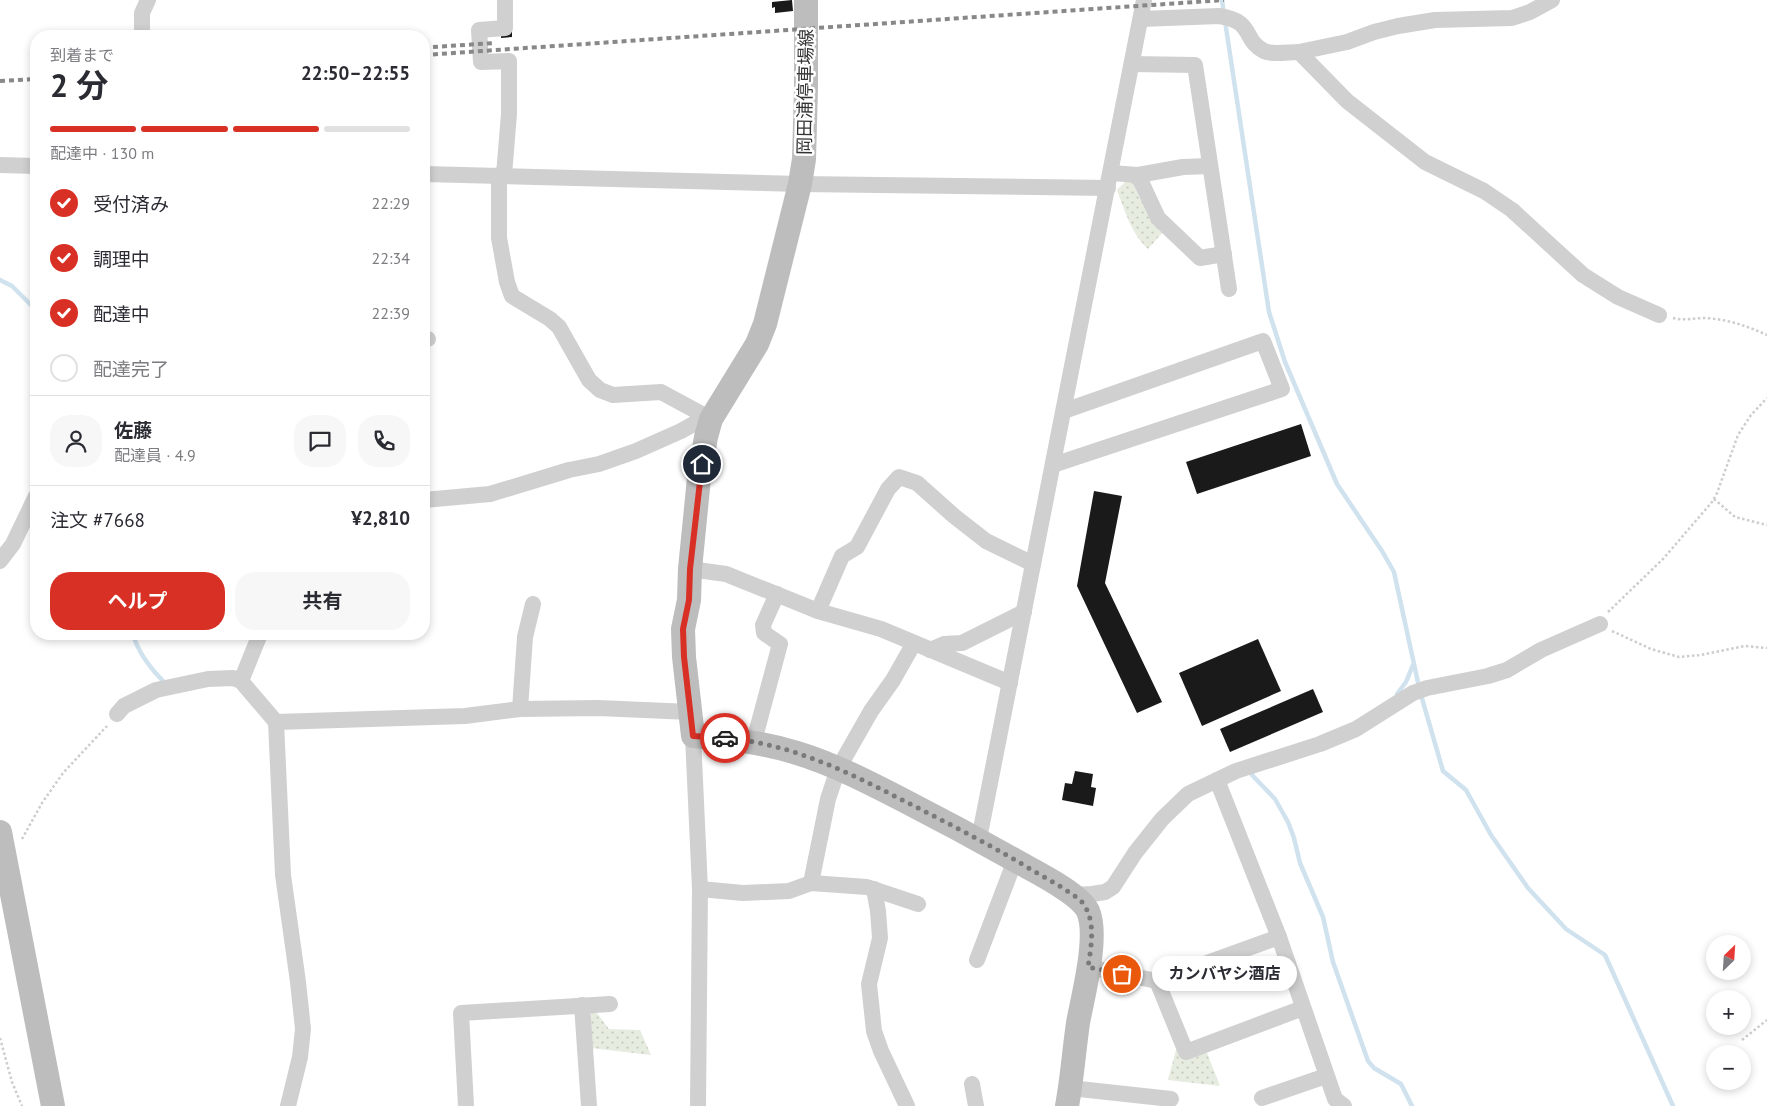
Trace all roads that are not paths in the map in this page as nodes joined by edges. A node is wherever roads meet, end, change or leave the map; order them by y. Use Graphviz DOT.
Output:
graph roads {
  1 [pos="148,0"];
  2 [pos="505,0"];
  3 [pos="806,0"];
  4 [pos="1144,0"];
  5 [pos="1552,0"];
  6 [pos="1141,19"];
  7 [pos="142,30"];
  8 [pos="1299,52"];
  9 [pos="1132,64"];
  10 [pos="0,165"];
  11 [pos="30,166"];
  12 [pos="1210,166"];
  13 [pos="430,174"];
  14 [pos="502,175"];
  15 [pos="1138,175"];
  16 [pos="1109,180"];
  17 [pos="800,184"];
  18 [pos="1224,254"];
  19 [pos="1229,289"];
  20 [pos="1659,315"];
  21 [pos="1064,411"];
  22 [pos="708,418"];
  23 [pos="1053,465"];
  24 [pos="430,499"];
  25 [pos="30,509"];
  26 [pos="0,561"];
  27 [pos="1033,564"];
  28 [pos="690,569"];
  29 [pos="778,594"];
  30 [pos="533,604"];
  31 [pos="818,610"];
  32 [pos="1024,612"];
  33 [pos="1600,624"];
  34 [pos="258,640"];
  35 [pos="914,643"];
  36 [pos="930,650"];
  37 [pos="241,681"];
  38 [pos="1010,683"];
  39 [pos="520,709"];
  40 [pos="690,712"];
  41 [pos="118,714"];
  42 [pos="276,722"];
  43 [pos="693,736"];
  44 [pos="754,741"];
  45 [pos="838,769"];
  46 [pos="1217,780"];
  47 [pos="979,839"];
  48 [pos="2,842"];
  49 [pos="1015,860"];
  50 [pos="811,883"];
  51 [pos="700,889"];
  52 [pos="874,889"];
  53 [pos="6,891"];
  54 [pos="1073,895"];
  55 [pos="918,904"];
  56 [pos="1279,937"];
  57 [pos="977,960"];
  58 [pos="1088,967"];
  59 [pos="1157,981"];
  60 [pos="610,1004"];
  61 [pos="582,1005"];
  62 [pos="1303,1008"];
  63 [pos="1326,1076"];
  64 [pos="972,1084"];
  65 [pos="1069,1097"];
  66 [pos="1262,1098"];
  67 [pos="1171,1099"];
  68 [pos="53,1106"];
  69 [pos="288,1106"];
  70 [pos="466,1106"];
  71 [pos="589,1106"];
  72 [pos="698,1106"];
  73 [pos="907,1106"];
  74 [pos="976,1106"];
  75 [pos="1344,1106"];
  1 -- 7 [label="street"];
  2 -- 14 [label="street"];
  3 -- 17 [label="main road, 岡田浦停車場線"];
  4 -- 6 [label="street"];
  5 -- 8 [label="street"];
  6 -- 8 [label="street"];
  6 -- 9 [label="street"];
  8 -- 20 [label="street"];
  9 -- 12 [label="street"];
  9 -- 16 [label="street"];
  10 -- 11 [label="street"];
  12 -- 15 [label="street"];
  12 -- 18 [label="street"];
  13 -- 14 [label="street"];
  14 -- 17 [label="street"];
  14 -- 22 [label="street"];
  15 -- 16 [label="street"];
  15 -- 18 [label="street"];
  16 -- 17 [label="street"];
  16 -- 21 [label="street"];
  17 -- 22 [label="main road, 岡田浦停車場線"];
  18 -- 19 [label="street"];
  21 -- 23 [label="street"];
  21 -- 23 [label="street"];
  22 -- 24 [label="street"];
  22 -- 28 [label="main road, 岡田浦停車場線"];
  23 -- 27 [label="street"];
  25 -- 26 [label="street"];
  27 -- 31 [label="street"];
  27 -- 32 [label="street"];
  28 -- 29 [label="street"];
  28 -- 40 [label="main road, 岡田浦停車場線"];
  29 -- 31 [label="street"];
  29 -- 44 [label="street"];
  30 -- 39 [label="street"];
  31 -- 35 [label="street"];
  32 -- 36 [label="street"];
  32 -- 38 [label="street"];
  33 -- 46 [label="street"];
  34 -- 37 [label="street"];
  35 -- 36 [label="street"];
  35 -- 45 [label="street"];
  36 -- 38 [label="street"];
  37 -- 41 [label="street"];
  37 -- 42 [label="street"];
  38 -- 47 [label="street"];
  39 -- 40 [label="street"];
  39 -- 42 [label="street"];
  40 -- 43 [label="main road, 岡田浦停車場線"];
  42 -- 69 [label="street"];
  43 -- 44 [label="main road"];
  43 -- 51 [label="street"];
  44 -- 45 [label="main road"];
  45 -- 47 [label="main road"];
  45 -- 50 [label="street"];
  46 -- 54 [label="street"];
  46 -- 56 [label="street"];
  47 -- 49 [label="main road"];
  48 -- 53 [label="main road"];
  49 -- 54 [label="main road"];
  49 -- 57 [label="street"];
  50 -- 51 [label="street"];
  50 -- 52 [label="street"];
  51 -- 72 [label="street"];
  52 -- 55 [label="street"];
  52 -- 73 [label="street"];
  53 -- 68 [label="main road"];
  54 -- 58 [label="main road"];
  56 -- 59 [label="street"];
  56 -- 62 [label="street"];
  58 -- 59 [label="street"];
  58 -- 65 [label="main road"];
  59 -- 62 [label="street"];
  60 -- 61 [label="street"];
  61 -- 70 [label="street"];
  61 -- 71 [label="street"];
  62 -- 63 [label="street"];
  63 -- 66 [label="street"];
  63 -- 75 [label="street"];
  64 -- 74 [label="street"];
  65 -- 67 [label="street"];
}
